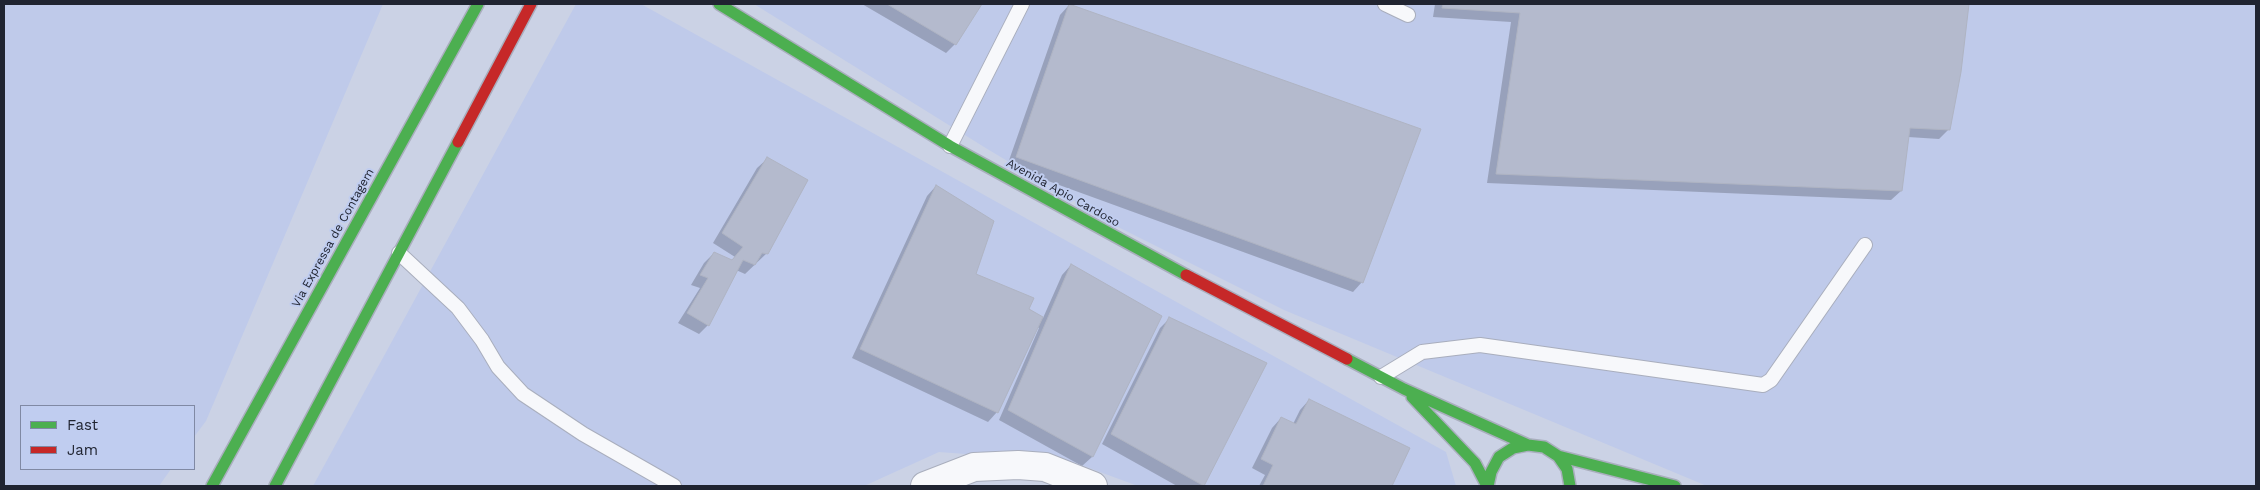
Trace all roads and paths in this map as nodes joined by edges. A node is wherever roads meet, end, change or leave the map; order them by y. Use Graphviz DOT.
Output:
graph roads {
  1 [pos="478,4"];
  2 [pos="531,4"];
  3 [pos="719,4"];
  4 [pos="1022,4"];
  5 [pos="1385,4"];
  6 [pos="1408,15"];
  7 [pos="950,146"];
  8 [pos="1865,245"];
  9 [pos="399,253"];
  10 [pos="1381,376"];
  11 [pos="1404,389"];
  12 [pos="1528,444"];
  13 [pos="1558,456"];
  14 [pos="212,486"];
  15 [pos="275,486"];
  16 [pos="674,486"];
  17 [pos="925,486"];
  18 [pos="1093,486"];
  19 [pos="1488,486"];
  20 [pos="1570,486"];
  21 [pos="1675,486"];
  1 -- 14 [label="main road, Via Expressa de Contagem"];
  2 -- 9 [label="main road"];
  3 -- 7 [label="main road, Avenida Apio Cardoso"];
  4 -- 7 [label="lane"];
  5 -- 6 [label="lane"];
  7 -- 10 [label="main road, Avenida Apio Cardoso"];
  8 -- 10 [label="lane"];
  9 -- 15 [label="main road"];
  9 -- 16 [label="lane"];
  10 -- 11 [label="main road, Avenida Apio Cardoso"];
  11 -- 12 [label="main road, Avenida Apio Cardoso"];
  11 -- 19 [label="main road, Avenida Apio Cardoso"];
  12 -- 13 [label="main road, Avenida Apio Cardoso"];
  12 -- 19 [label="main road"];
  13 -- 20 [label="main road"];
  13 -- 21 [label="main road"];
  17 -- 18 [label="street"];
}
